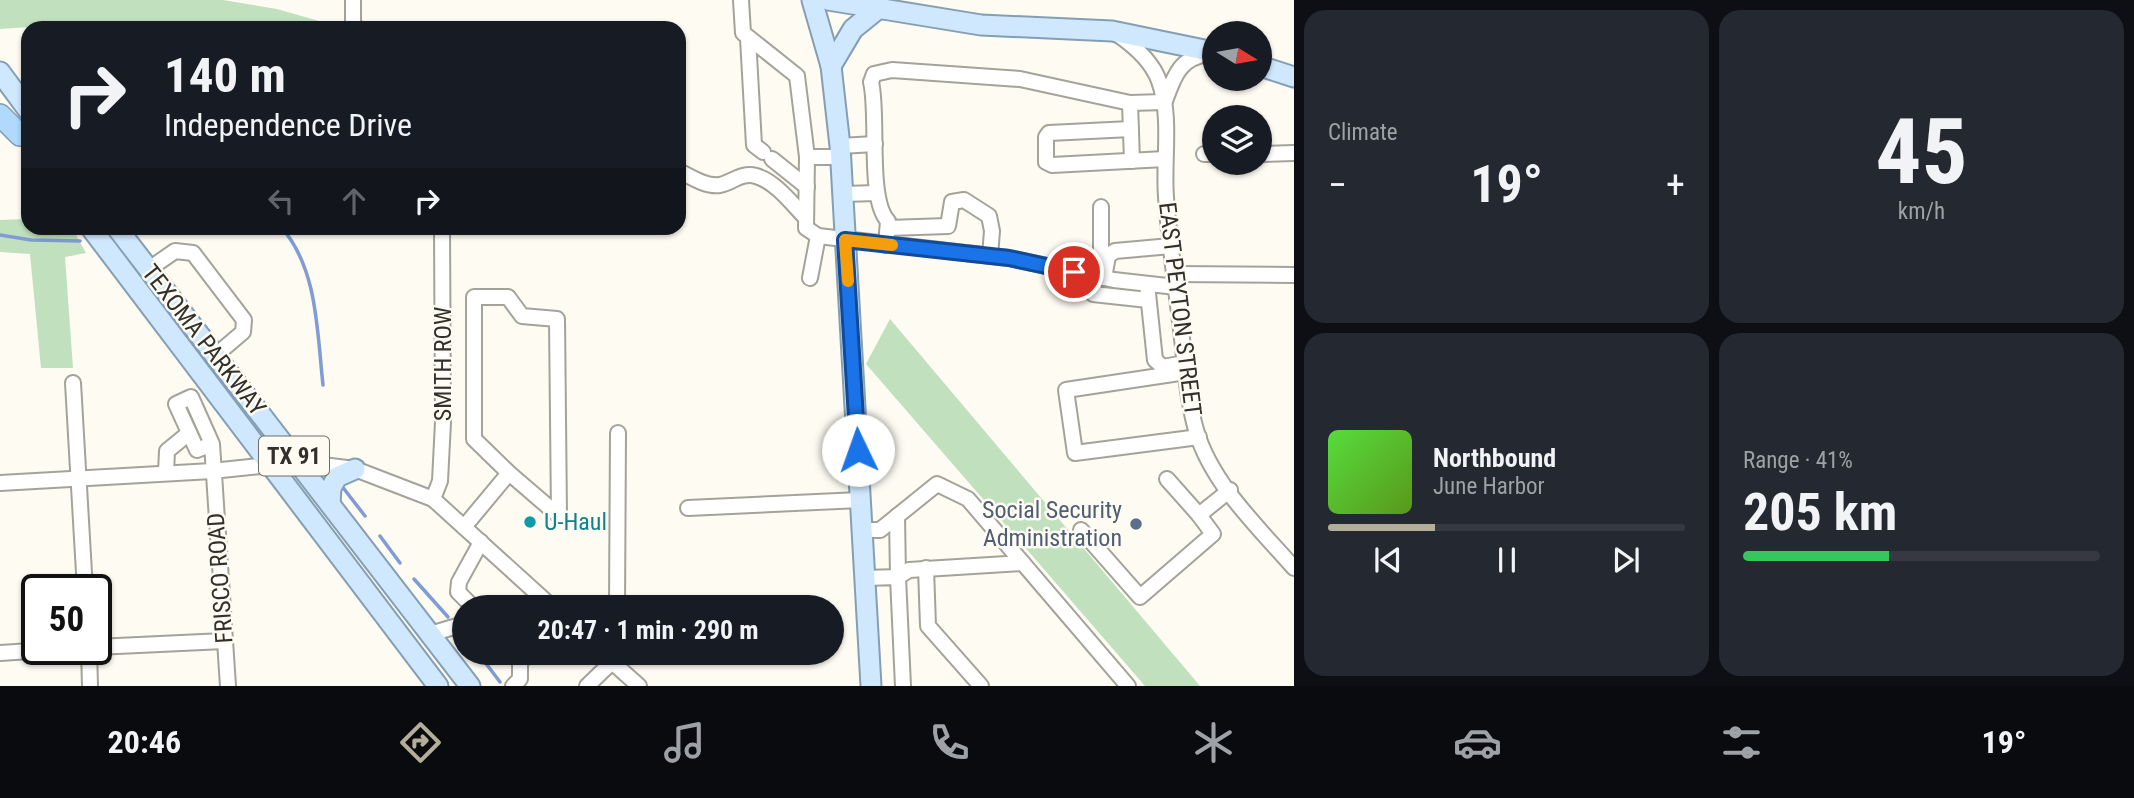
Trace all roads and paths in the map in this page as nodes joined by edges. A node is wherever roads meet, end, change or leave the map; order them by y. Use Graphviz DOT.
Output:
graph roads {
  1 [pos="353,0"];
  2 [pos="741,0"];
  3 [pos="812,0"];
  4 [pos="828,0"];
  5 [pos="879,8"];
  6 [pos="353,21"];
  7 [pos="1112,31"];
  8 [pos="748,38"];
  9 [pos="1202,50"];
  10 [pos="1202,54"];
  11 [pos="831,66"];
  12 [pos="1272,70"];
  13 [pos="0,72"];
  14 [pos="1294,77"];
  15 [pos="21,100"];
  16 [pos="1164,102"];
  17 [pos="1130,103"];
  18 [pos="0,108"];
  19 [pos="0,115"];
  20 [pos="1131,129"];
  21 [pos="21,137"];
  22 [pos="21,138"];
  23 [pos="875,144"];
  24 [pos="841,152"];
  25 [pos="1294,153"];
  26 [pos="1272,154"];
  27 [pos="807,157"];
  28 [pos="1165,159"];
  29 [pos="1132,161"];
  30 [pos="686,175"];
  31 [pos="807,187"];
  32 [pos="877,193"];
  33 [pos="843,194"];
  34 [pos="1101,207"];
  35 [pos="806,218"];
  36 [pos="888,228"];
  37 [pos="96,235"];
  38 [pos="122,235"];
  39 [pos="442,235"];
  40 [pos="818,236"];
  41 [pos="845,240"];
  42 [pos="886,245"];
  43 [pos="1171,246"];
  44 [pos="990,256"];
  45 [pos="1108,256"];
  46 [pos="149,269"];
  47 [pos="1294,275"];
  48 [pos="1100,277"];
  49 [pos="810,278"];
  50 [pos="1175,281"];
  51 [pos="1147,284"];
  52 [pos="1148,300"];
  53 [pos="216,355"];
  54 [pos="1185,368"];
  55 [pos="73,383"];
  56 [pos="223,404"];
  57 [pos="195,426"];
  58 [pos="618,433"];
  59 [pos="1199,437"];
  60 [pos="298,462"];
  61 [pos="271,466"];
  62 [pos="355,470"];
  63 [pos="212,471"];
  64 [pos="166,473"];
  65 [pos="509,473"];
  66 [pos="78,477"];
  67 [pos="1167,479"];
  68 [pos="0,483"];
  69 [pos="1230,490"];
  70 [pos="433,499"];
  71 [pos="860,500"];
  72 [pos="330,504"];
  73 [pos="688,508"];
  74 [pos="1199,515"];
  75 [pos="897,516"];
  76 [pos="464,527"];
  77 [pos="862,530"];
  78 [pos="1081,530"];
  79 [pos="481,542"];
  80 [pos="1023,563"];
  81 [pos="926,568"];
  82 [pos="1294,568"];
  83 [pos="84,574"];
  84 [pos="898,577"];
  85 [pos="865,578"];
  86 [pos="461,595"];
  87 [pos="539,595"];
  88 [pos="617,595"];
  89 [pos="452,628"];
  90 [pos="430,634"];
  91 [pos="225,641"];
  92 [pos="112,646"];
  93 [pos="21,652"];
  94 [pos="0,653"];
  95 [pos="89,665"];
  96 [pos="521,665"];
  97 [pos="604,665"];
  98 [pos="617,665"];
  99 [pos="597,683"];
  100 [pos="520,684"];
  101 [pos="90,686"];
  102 [pos="228,686"];
  103 [pos="438,686"];
  104 [pos="470,686"];
  105 [pos="639,686"];
  106 [pos="872,686"];
  107 [pos="903,686"];
  108 [pos="981,686"];
  109 [pos="1128,686"];
  1 -- 6 [label="street"];
  2 -- 8 [label="street"];
  3 -- 11 [label="main road"];
  4 -- 5 [label="main road"];
  5 -- 7 [label="main road"];
  5 -- 11 [label="main road"];
  7 -- 9 [label="main road"];
  7 -- 16 [label="street, EAST PEYTON STREET"];
  8 -- 27 [label="street"];
  8 -- 31 [label="street"];
  10 -- 16 [label="street, EAST PEYTON STREET"];
  11 -- 24 [label="main road"];
  12 -- 14 [label="main road"];
  13 -- 15 [label="main road"];
  16 -- 17 [label="street"];
  16 -- 28 [label="street, EAST PEYTON STREET"];
  17 -- 20 [label="street"];
  17 -- 23 [label="street"];
  18 -- 21 [label="main road"];
  19 -- 22 [label="highway"];
  20 -- 29 [label="street"];
  20 -- 29 [label="street"];
  23 -- 24 [label="street"];
  23 -- 32 [label="street"];
  24 -- 27 [label="street"];
  24 -- 33 [label="main road"];
  25 -- 26 [label="street"];
  27 -- 31 [label="street"];
  28 -- 29 [label="street"];
  28 -- 43 [label="street, EAST PEYTON STREET"];
  30 -- 35 [label="street"];
  31 -- 35 [label="street"];
  32 -- 33 [label="street"];
  32 -- 36 [label="street"];
  33 -- 41 [label="main road"];
  34 -- 45 [label="street"];
  35 -- 40 [label="street"];
  36 -- 42 [label="street"];
  36 -- 44 [label="street"];
  37 -- 56 [label="main road, TEXOMA PARKWAY / TX 91"];
  38 -- 46 [label="main road, TEXOMA PARKWAY / TX 91"];
  39 -- 70 [label="street, SMITH ROW"];
  40 -- 41 [label="street"];
  40 -- 49 [label="street"];
  41 -- 42 [label="street"];
  41 -- 71 [label="main road"];
  42 -- 44 [label="street"];
  43 -- 45 [label="street"];
  43 -- 50 [label="street, EAST PEYTON STREET"];
  44 -- 48 [label="street"];
  45 -- 48 [label="street"];
  46 -- 53 [label="main road, TEXOMA PARKWAY / TX 91"];
  46 -- 53 [label="street"];
  47 -- 50 [label="street"];
  48 -- 51 [label="street"];
  48 -- 52 [label="street"];
  50 -- 51 [label="street"];
  50 -- 54 [label="street, EAST PEYTON STREET"];
  51 -- 52 [label="street"];
  52 -- 54 [label="street"];
  53 -- 60 [label="main road, TEXOMA PARKWAY / TX 91"];
  54 -- 59 [label="street, EAST PEYTON STREET"];
  54 -- 59 [label="street"];
  55 -- 66 [label="street"];
  56 -- 57 [label="street"];
  56 -- 61 [label="main road, TEXOMA PARKWAY / TX 91"];
  57 -- 63 [label="street, FRISCO ROAD"];
  57 -- 64 [label="street"];
  58 -- 88 [label="street"];
  59 -- 69 [label="street, EAST PEYTON STREET"];
  60 -- 61 [label="street"];
  60 -- 62 [label="street"];
  60 -- 72 [label="main road, TEXOMA PARKWAY / TX 91"];
  61 -- 63 [label="street"];
  61 -- 103 [label="main road, TEXOMA PARKWAY / TX 91"];
  62 -- 70 [label="street"];
  62 -- 72 [label="main road"];
  63 -- 64 [label="street"];
  63 -- 91 [label="street, FRISCO ROAD"];
  64 -- 66 [label="street"];
  65 -- 65 [label="street"];
  65 -- 76 [label="street"];
  66 -- 68 [label="street"];
  66 -- 83 [label="street"];
  67 -- 74 [label="street"];
  69 -- 74 [label="street"];
  69 -- 82 [label="street, EAST PEYTON STREET"];
  70 -- 76 [label="street"];
  71 -- 73 [label="street"];
  71 -- 77 [label="main road"];
  72 -- 90 [label="main road, TEXOMA PARKWAY / TX 91"];
  74 -- 78 [label="street"];
  75 -- 77 [label="street"];
  75 -- 80 [label="street"];
  75 -- 84 [label="street"];
  76 -- 79 [label="street"];
  77 -- 85 [label="main road"];
  79 -- 86 [label="street"];
  79 -- 87 [label="street"];
  80 -- 81 [label="street"];
  80 -- 109 [label="street"];
  81 -- 84 [label="street"];
  81 -- 108 [label="street"];
  84 -- 85 [label="street"];
  84 -- 107 [label="street"];
  85 -- 106 [label="main road"];
  89 -- 90 [label="street"];
  90 -- 104 [label="main road, TEXOMA PARKWAY / TX 91"];
  91 -- 92 [label="street"];
  91 -- 102 [label="street, FRISCO ROAD"];
  93 -- 94 [label="street"];
  95 -- 101 [label="street"];
  96 -- 100 [label="street"];
  97 -- 99 [label="street"];
  98 -- 105 [label="street"];
}
